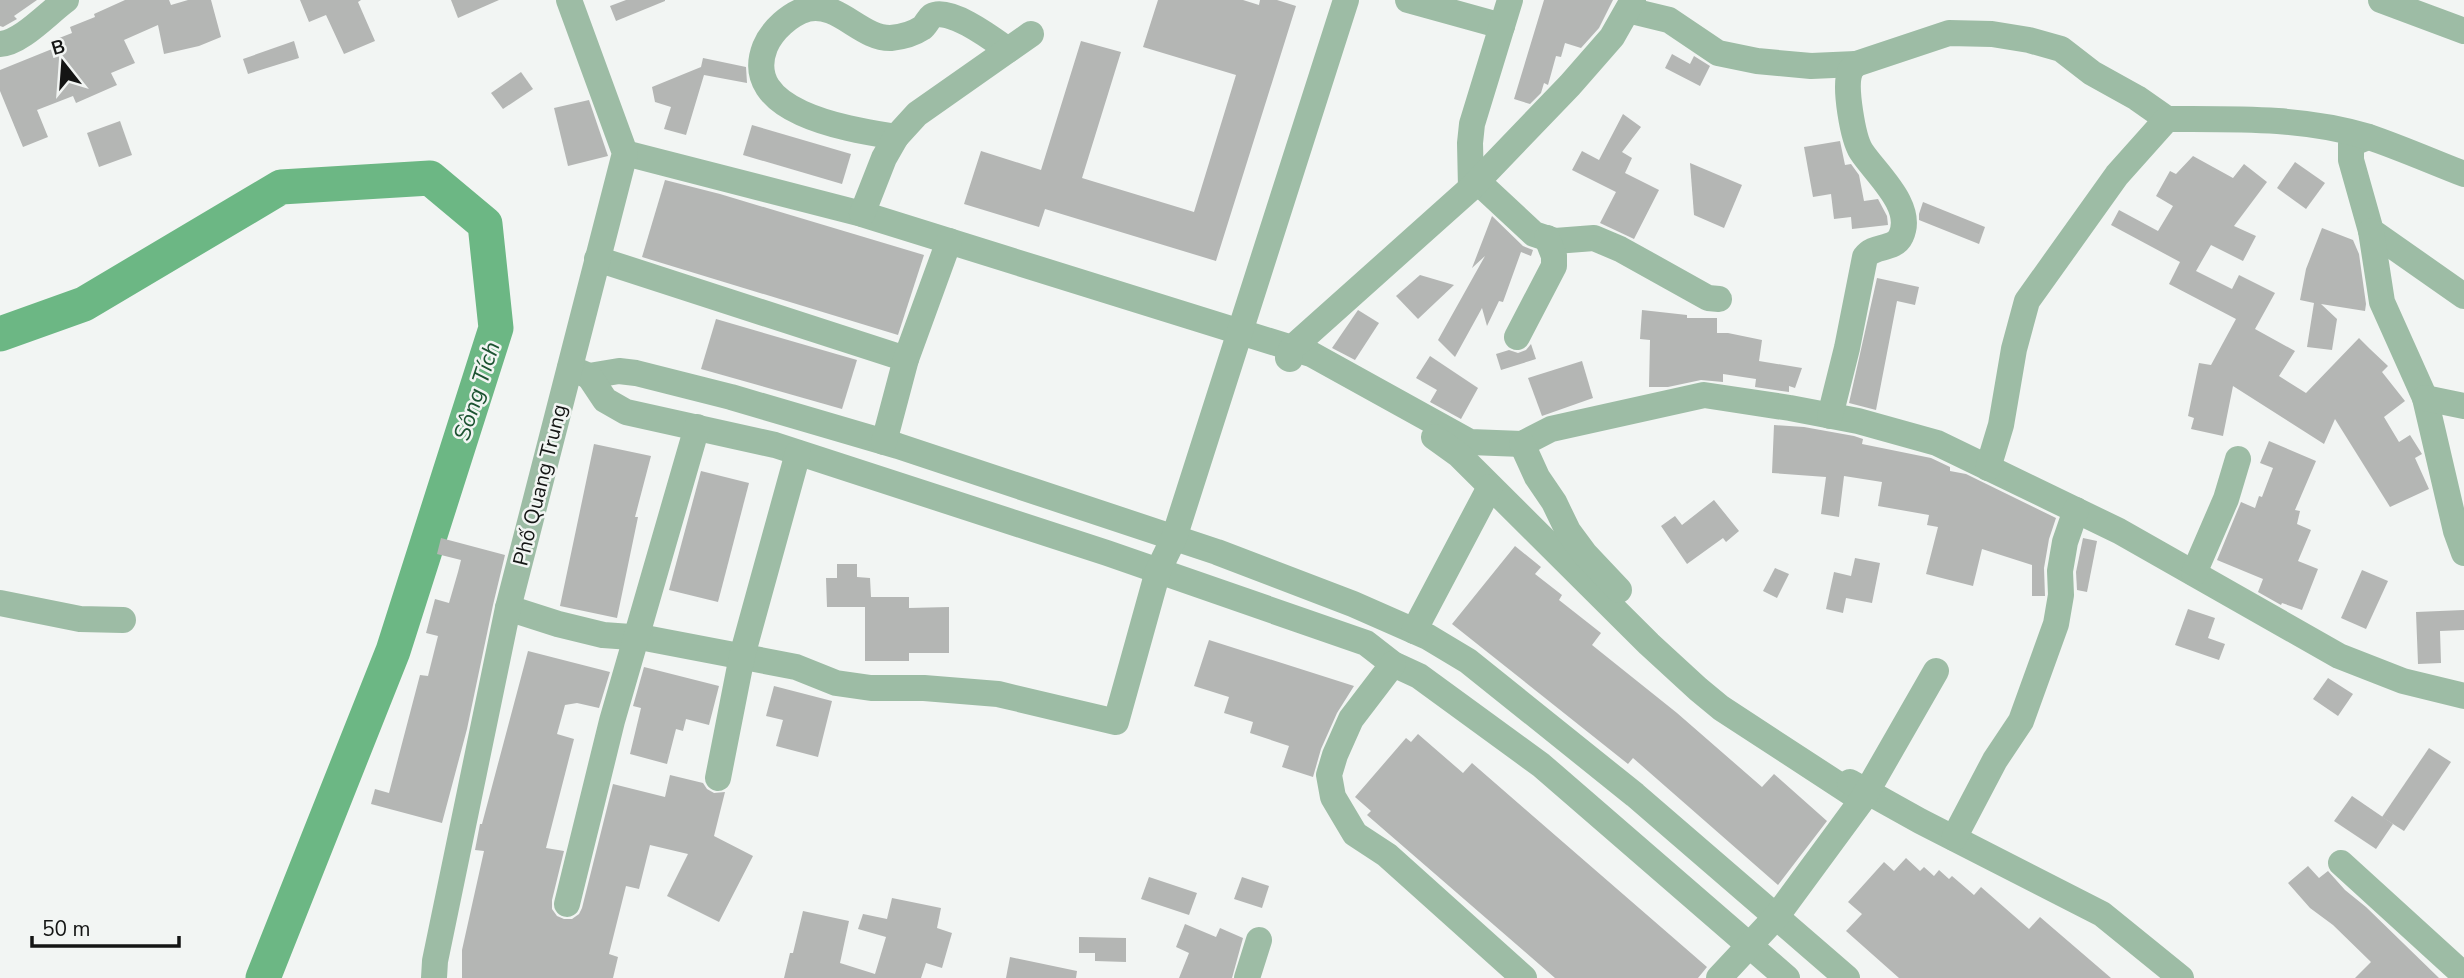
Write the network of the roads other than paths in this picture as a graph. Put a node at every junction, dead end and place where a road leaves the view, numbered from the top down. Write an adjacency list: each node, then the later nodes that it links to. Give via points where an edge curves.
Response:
1 (66, 0): 11 (street, via 22,35)
2 (569, 0): 17 (street)
3 (1346, 0): 27 (street)
4 (1408, 0): 8 (street)
5 (1510, 0): 8 (street)
6 (2381, 0): 9 (street)
7 (1631, 5): 13 (street, via 1669,20 1718,53 1811,66); 19 (street, via 1612,37 1579,75)
8 (1502, 26): 19 (street, via 1472,124)
9 (2464, 31)
10 (1031, 34): 12 (street)
11 (0, 44)
12 (1008, 50): 15 (street, via 917,114); 15 (street, via 981,31 942,14 932,16 914,32 890,38 877,37 828,9 810,8 775,30 761,60 768,86 781,101 824,123)
13 (1856, 64): 14 (street, via 1949,33 1992,34 2061,49 2091,73); 34 (street, via 1848,82 1855,133 1860,149 1892,191 1903,223 1895,244 1872,249 1866,257)
14 (2167, 118): 16 (street, via 2313,125); 40 (street, via 2117,175 2027,301)
15 (896, 137): 20 (street)
16 (2368, 137): 18 (street); 21 (street, via 2351,144 2350,160)
17 (625, 153): 20 (street); 24 (street, Phố Quang Trung)
18 (2464, 174)
19 (1474, 184): 22 (street, via 1534,234); 29 (street)
20 (862, 214): 23 (street)
21 (2371, 231): 25 (street); 32 (street, via 2382,302)
22 (1547, 238): 26 (street, via 1594,238 1708,298); 28 (street, via 1555,256 1554,267)
23 (949, 241): 27 (street); 30 (street)
24 (597, 259): 30 (street); 31 (street, Phố Quang Trung)
25 (2464, 296)
26 (1719, 299)
27 (1240, 332): 29 (street); 43 (street)
28 (1517, 337)
29 (1292, 348): 37 (street, via 1311,354 1470,442); 41 (street, via 1288,358 1384,404 1459,455)
30 (906, 359): 36 (street)
31 (579, 372): 35 (street, via 605,400 626,412); 36 (street, via 636,373); 48 (street, Phố Quang Trung)
32 (2424, 398): 33 (street); 44 (street)
33 (2464, 405)
34 (1830, 416): 37 (street, via 1704,395 1551,429); 40 (street, via 1937,443)
35 (697, 428): 38 (street); 51 (street)
36 (884, 442): 43 (street)
37 (1522, 444): 57 (street, via 1568,531 1651,625 1754,715)
38 (799, 453): 45 (street); 52 (street)
39 (2238, 459): 46 (street)
40 (1988, 468): 42 (street)
41 (1490, 487): 50 (street); 57 (street, via 1698,690)
42 (2076, 510): 46 (street); 58 (street, via 2065,542 2056,624 2021,721)
43 (1174, 538): 45 (street); 50 (street)
44 (2464, 553)
45 (1158, 571): 52 (street, via 1116,722 998,694 836,683 796,667); 53 (street, via 1366,643)
46 (2194, 573): 55 (street, via 2339,656 2403,681)
47 (0, 603): 49 (street, via 80,619)
48 (508, 608): 51 (street, via 603,635); 65 (street, Phố Quang Trung)
49 (123, 621)
50 (1414, 631): 61 (street, via 1468,661 1635,795)
51 (638, 638): 52 (street); 60 (street, via 612,721)
52 (741, 656): 56 (street)
53 (1393, 664): 63 (street, via 1419,676 1541,765); 67 (street, via 1351,719 1329,775 1332,797 1355,834 1387,855)
54 (1936, 671): 57 (street)
55 (2464, 696)
56 (718, 778)
57 (1865, 796): 58 (street); 61 (street)
58 (1954, 838): 71 (street, via 2102,914)
59 (2341, 863): 64 (street)
60 (567, 904)
61 (1776, 917): 63 (street); 70 (street)
62 (1259, 940): 66 (street)
63 (1749, 944): 68 (street); 69 (street)
64 (2464, 975)
65 (434, 978)
66 (1247, 978)
67 (1524, 978)
68 (1719, 978)
69 (1787, 978)
70 (1847, 978)
71 (2181, 978)

